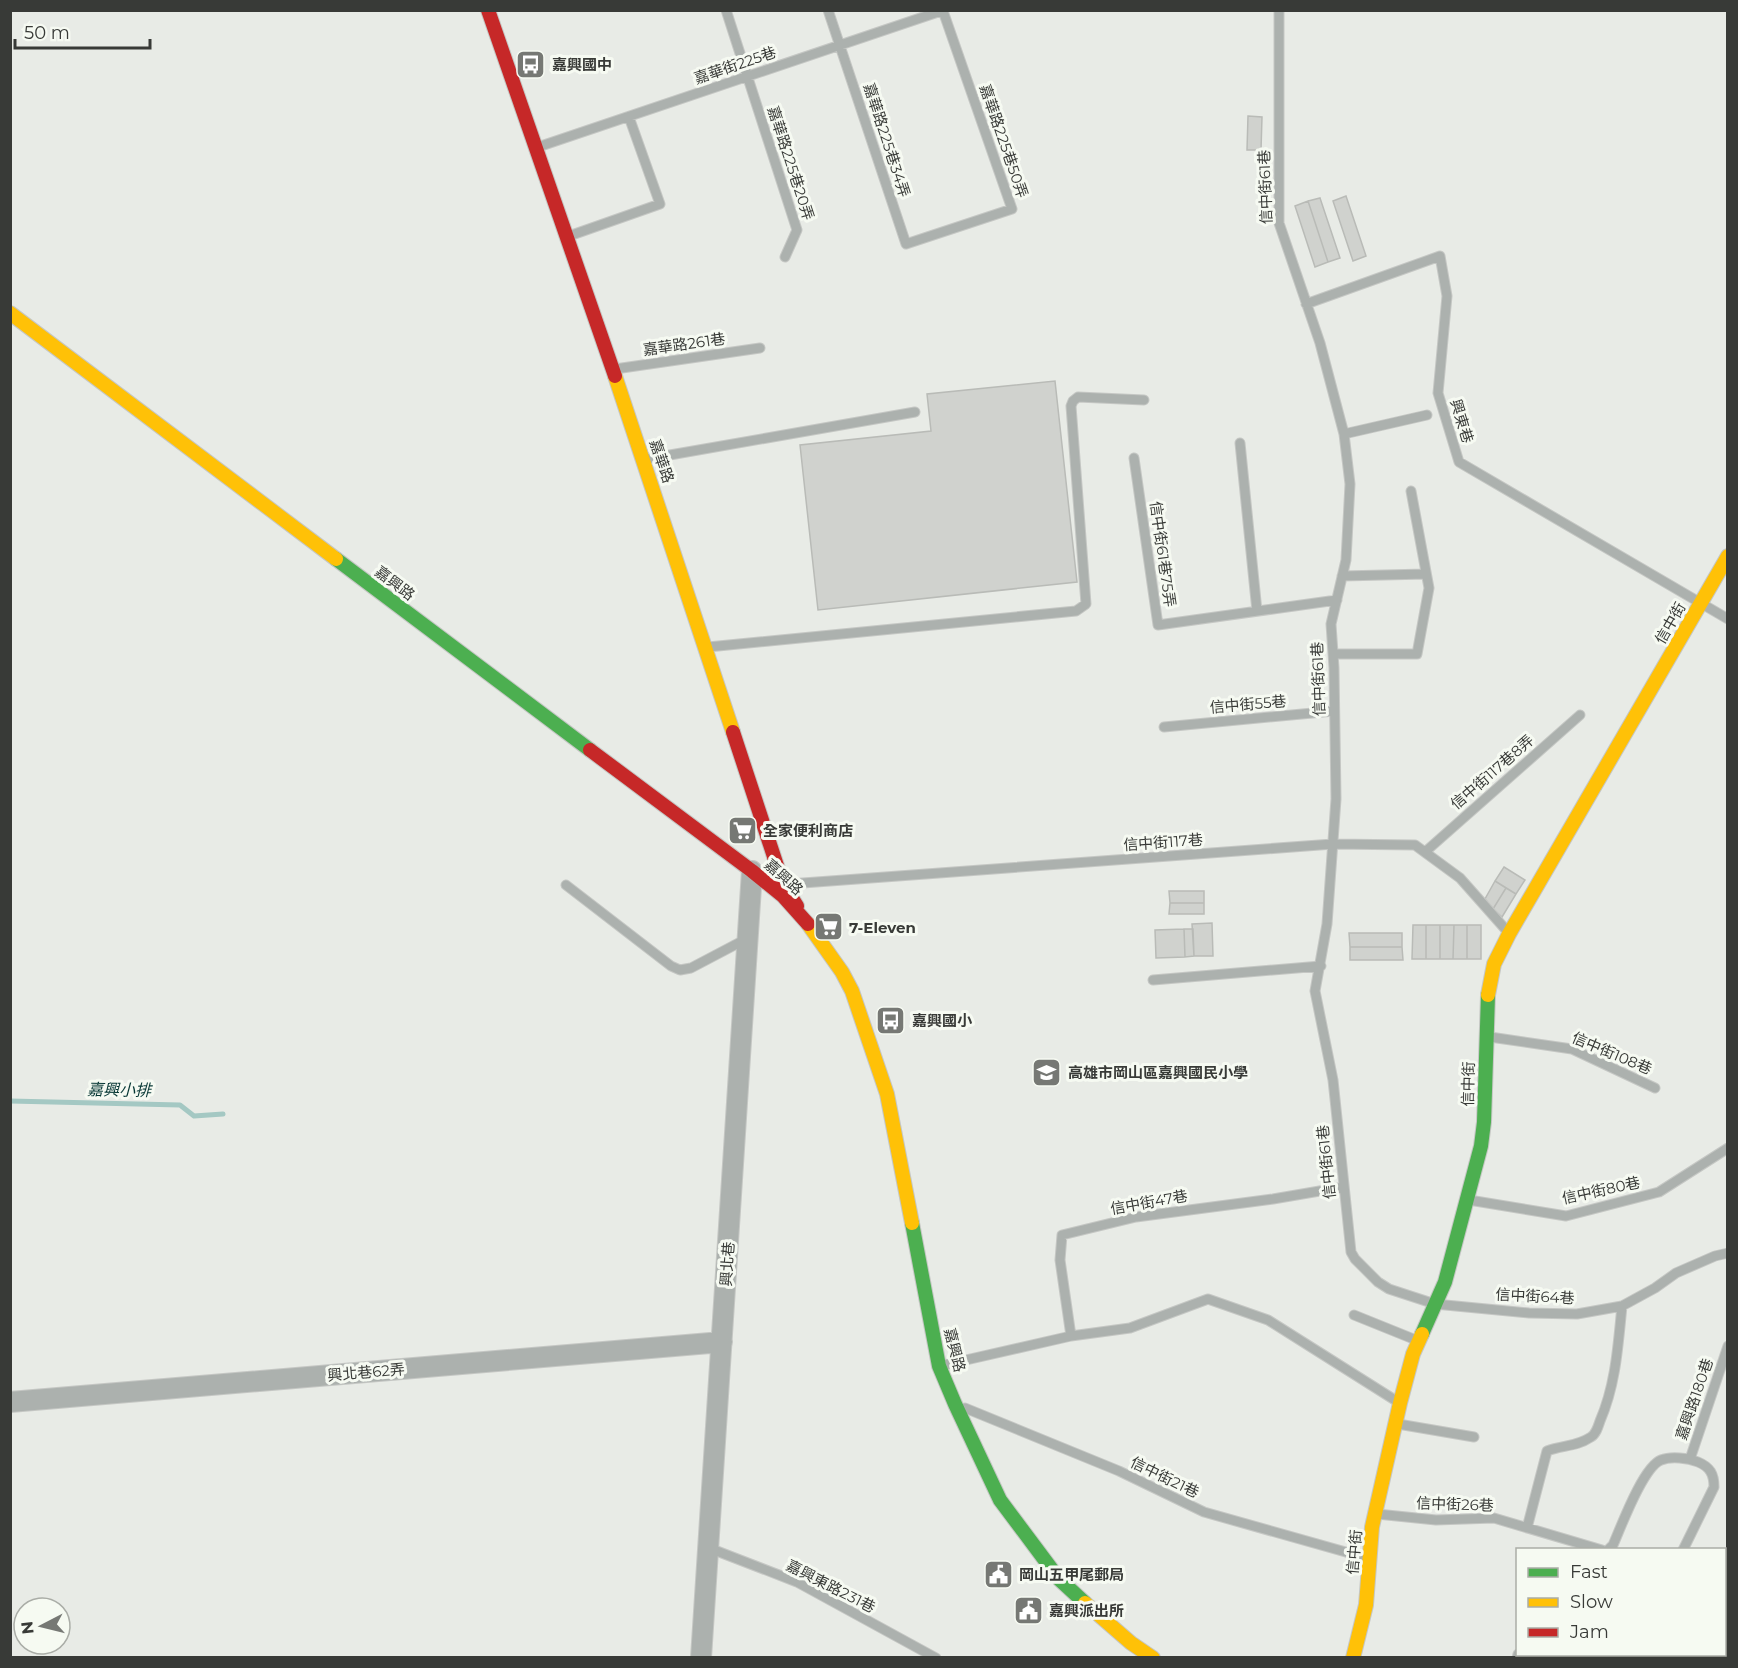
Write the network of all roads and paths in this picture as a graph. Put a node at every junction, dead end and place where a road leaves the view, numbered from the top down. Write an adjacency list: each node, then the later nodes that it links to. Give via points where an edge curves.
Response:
1 (488, 10): 9 (street, 嘉華路)
2 (726, 10): 7 (lane, 嘉華路225巷20弄)
3 (828, 10): 6 (lane, 嘉華路225巷34弄)
4 (1279, 10): 13 (lane, 信中街61巷, via 1279,223)
5 (943, 11): 6 (lane, 嘉華街225巷); 11 (lane, 嘉華路225巷50弄, via 1012,209)
6 (840, 45): 7 (lane, 嘉華街225巷); 11 (lane, 嘉華路225巷34弄)
7 (748, 77): 8 (lane, 嘉華街225巷); 12 (lane, 嘉華路225巷20弄, via 797,230)
8 (629, 117): 9 (lane, 嘉華街225巷); 10 (lane, via 660,204)
9 (536, 148): 10 (street, 嘉華路)
10 (567, 237): 16 (street, 嘉華路)
11 (906, 244)
12 (785, 257)
13 (1306, 304): 20 (lane, 信中街61巷); 29 (lane, 興東巷, via 1440,256 1447,296 1438,393 1459,462)
14 (10, 313): 39 (street, 嘉興路)
15 (760, 348): 16 (lane, 嘉華路261巷)
16 (613, 370): 23 (street, 嘉華路)
17 (1144, 400): 32 (lane, via 1078,397 1071,406 1086,604 1076,610)
18 (915, 412): 23 (lane)
19 (1427, 415): 20 (lane)
20 (1344, 434): 27 (lane, 信中街61巷, via 1350,484)
21 (1239, 443): 30 (lane)
22 (1134, 458): 30 (lane, 信中街61巷75弄, via 1158,626)
23 (644, 460): 32 (street, 嘉華路)
24 (1411, 491): 26 (lane)
25 (1728, 556): 29 (street, 信中街)
26 (1426, 574): 27 (lane); 33 (lane, via 1429,588 1418,654)
27 (1342, 576): 28 (lane, 信中街61巷)
28 (1337, 600): 30 (lane, 信中街61巷75弄); 33 (lane, 信中街61巷, via 1331,624)
29 (1700, 603): 31 (lane, 興東巷); 43 (street, 信中街)
30 (1257, 611)
31 (1728, 619)
32 (706, 647): 40 (street, 嘉華路)
33 (1333, 654): 34 (lane, 信中街61巷)
34 (1334, 711): 36 (lane, 信中街55巷); 37 (lane, 信中街61巷)
35 (1580, 715): 38 (lane, 信中街117巷8弄)
36 (1164, 727)
37 (1333, 844): 38 (lane, 信中街117巷, via 1415,845); 40 (lane, 信中街117巷); 45 (lane, 信中街61巷)
38 (1425, 852): 43 (lane, 信中街117巷, via 1460,878)
39 (752, 871): 42 (street, 嘉興路); 44 (street, 興北巷)
40 (783, 884): 42 (street, 嘉華路)
41 (566, 885): 44 (lane, via 680,970)
42 (805, 920): 60 (street, 嘉興路, via 852,991 886,1094)
43 (1509, 934): 47 (street, 信中街, via 1494,964 1488,989)
44 (748, 938): 58 (street, 興北巷)
45 (1320, 966): 46 (lane); 50 (lane, 信中街61巷, via 1316,1001 1333,1080)
46 (1153, 980)
47 (1486, 1036): 48 (lane, 信中街108巷, via 1572,1049); 51 (street, 信中街, via 1484,1122)
48 (1655, 1088)
49 (1728, 1148): 51 (lane, 信中街80巷, via 1659,1192 1566,1216)
50 (1343, 1187): 53 (lane, 信中街61巷, via 1355,1259 1389,1289); 56 (lane, 信中街47巷, via 1136,1217 1062,1235 1060,1260)
51 (1468, 1200): 53 (street, 信中街)
52 (1728, 1253): 54 (lane, 信中街64巷, via 1676,1273)
53 (1435, 1304): 54 (lane, 信中街64巷, via 1577,1314); 57 (street, 信中街)
54 (1622, 1306): 68 (lane, via 1609,1401 1594,1435 1574,1446 1547,1451)
55 (1354, 1315): 57 (lane)
56 (1071, 1336): 60 (lane); 62 (lane, via 1130,1328 1208,1299 1268,1320)
57 (1418, 1341): 62 (street, 信中街)
58 (722, 1342): 61 (street, 興北巷62弄); 69 (street, 興北巷)
59 (1728, 1346): 66 (lane, 嘉興路180巷)
60 (939, 1366): 63 (street, 嘉興路)
61 (10, 1401)
62 (1400, 1403): 64 (street, 信中街)
63 (955, 1404): 73 (lane, 信中街21巷, via 1204,1512); 76 (street, 嘉興路, via 1000,1500 1059,1579 1098,1616)
64 (1396, 1424): 65 (lane); 67 (street, 信中街)
65 (1474, 1437)
66 (1690, 1459): 71 (lane, via 1661,1460 1652,1467); 72 (lane, 嘉興路180巷, via 1707,1466 1714,1487)
67 (1375, 1514): 68 (lane, 信中街26巷, via 1436,1520 1494,1518); 73 (street, 信中街)
68 (1527, 1528): 70 (lane, 信中街26巷)
69 (710, 1548): 74 (street, 興北巷); 75 (lane, 嘉興東路231巷, via 797,1582)
70 (1595, 1548)
71 (1610, 1548)
72 (1684, 1548)
73 (1370, 1559): 77 (street, 信中街, via 1366,1605)
74 (701, 1658)
75 (936, 1658)
76 (1153, 1658)
77 (1353, 1658)

